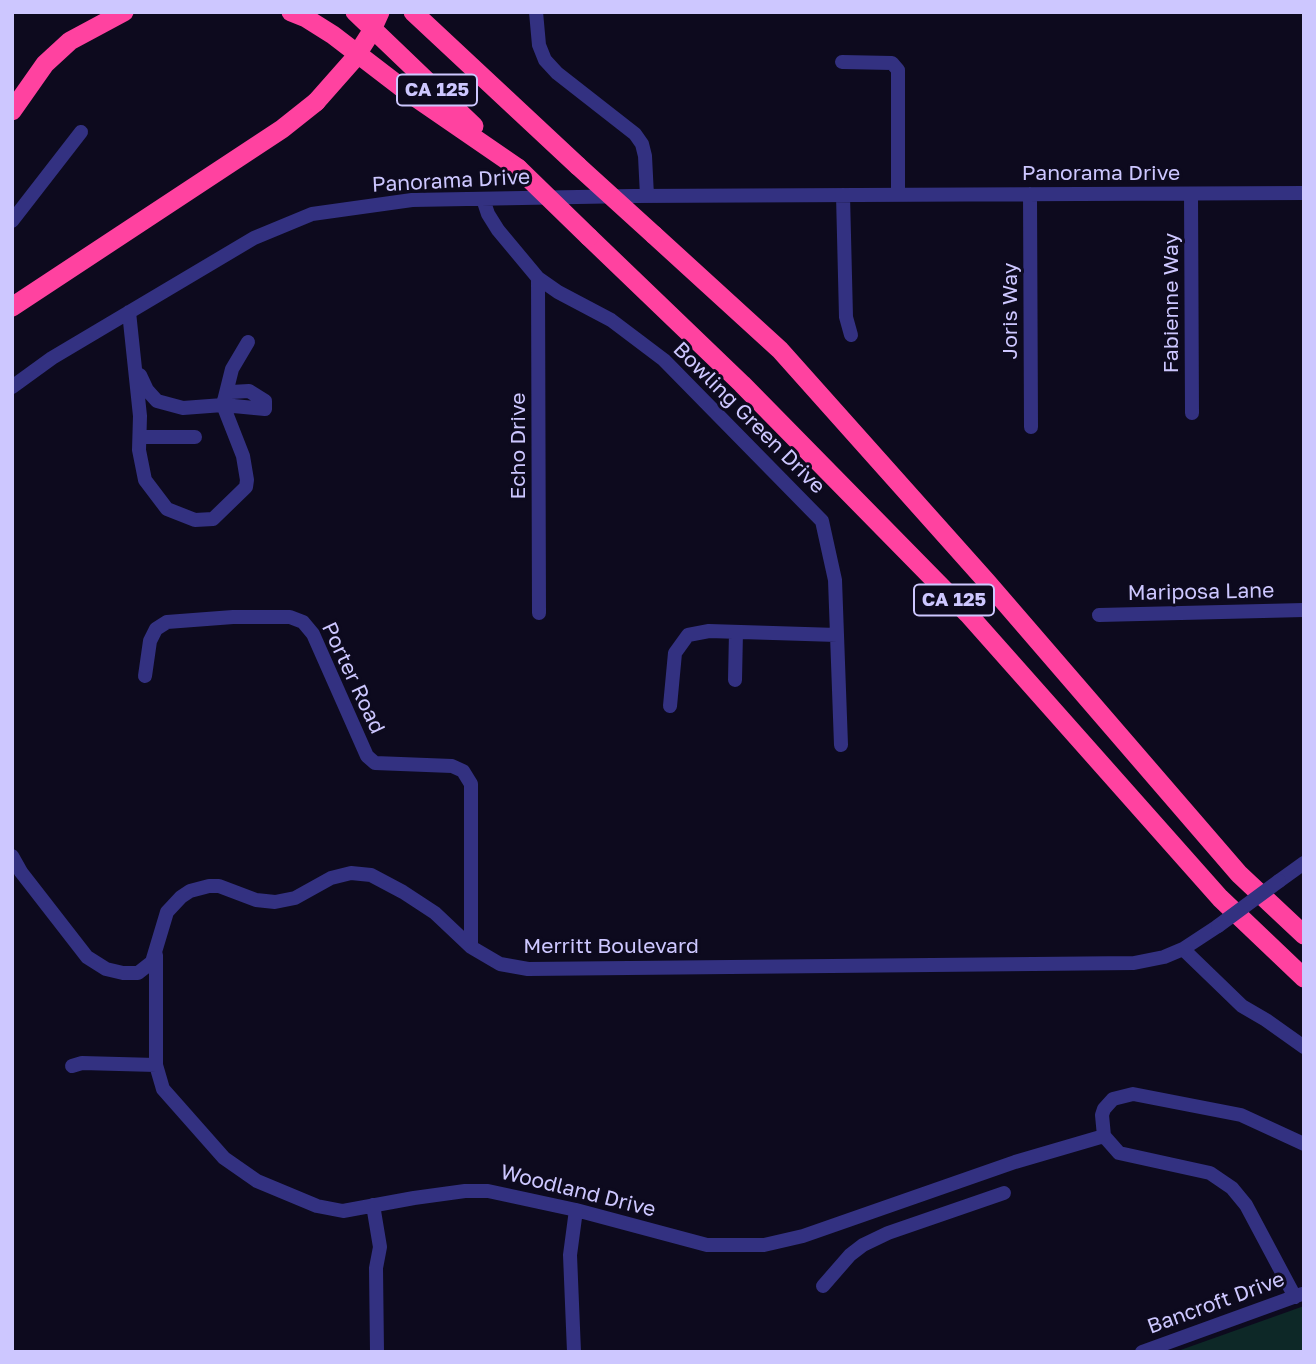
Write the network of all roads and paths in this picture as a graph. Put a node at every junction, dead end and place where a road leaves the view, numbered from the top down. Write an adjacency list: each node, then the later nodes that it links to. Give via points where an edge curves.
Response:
1 (124, 12): 11 (highway, via 70,41 45,64)
2 (290, 12): 13 (highway, via 333,35)
3 (323, 12): 13 (highway)
4 (355, 12): 13 (highway, CA 125)
5 (380, 12): 23 (highway, bridge, via 354,59 316,102 282,130)
6 (413, 12): 10 (highway, CA 125)
7 (432, 12): 10 (highway)
8 (536, 12): 19 (street, via 545,60 642,144)
9 (842, 62): 18 (street, via 892,63 898,69)
10 (496, 91): 45 (highway, CA 125, bridge, via 780,350 1240,874)
11 (12, 111)
12 (81, 132): 21 (street)
13 (518, 168): 49 (highway, CA 125, bridge, via 742,384 968,614 1220,898)
14 (1304, 193): 16 (street, Panorama Drive)
15 (1030, 194): 16 (street, Panorama Drive); 18 (street, Panorama Drive); 31 (street, Joris Way)
16 (1191, 194): 30 (street, Fabienne Way)
17 (843, 195): 18 (street, Panorama Drive); 19 (street, Panorama Drive); 25 (street, via 846,317)
18 (898, 195)
19 (647, 196): 20 (street, Panorama Drive)
20 (483, 198): 22 (street, Bowling Green Drive, via 498,230); 24 (street, Panorama Drive, via 412,200 312,214 254,238)
21 (12, 221)
22 (538, 278): 35 (street, Echo Drive); 38 (street, Bowling Green Drive, via 611,320 664,360 822,521 835,580)
23 (12, 307)
24 (129, 312): 27 (street); 28 (street, Panorama Drive)
25 (851, 335)
26 (248, 342): 29 (street, via 232,369)
27 (134, 360): 29 (street, via 157,401 183,408); 32 (street)
28 (12, 387)
29 (223, 402): 32 (street, via 247,480 246,487 213,519 195,520 167,509 145,480)
30 (1192, 413)
31 (1031, 427)
32 (140, 438): 33 (street)
33 (195, 438)
34 (1304, 610): 36 (street, Mariposa Lane)
35 (539, 613)
36 (1099, 615)
37 (736, 632): 38 (street); 40 (street); 41 (street, via 688,635 675,653)
38 (838, 635): 42 (street, Bowling Green Drive)
39 (145, 676): 46 (street, Porter Road, via 150,641 156,629 167,622 233,617 290,617 303,622 313,634 367,756 375,763 452,766 463,771 471,784)
40 (735, 680)
41 (670, 706)
42 (841, 745)
43 (12, 856): 48 (street, via 87,957 114,972 138,973)
44 (1304, 863): 47 (street, Merritt Boulevard, bridge)
45 (1304, 934)
46 (471, 947): 47 (street, Merritt Boulevard, via 500,964 528,969 1134,963); 48 (street, Merritt Boulevard, via 435,913 403,892 371,875 351,873 275,902 219,886 190,891 167,912)
47 (1183, 949): 50 (street, via 1242,1006)
48 (156, 954): 51 (street, Woodland Drive)
49 (1304, 978)
50 (1304, 1047)
51 (156, 1065): 52 (street); 56 (street, Woodland Drive, via 163,1089 224,1158 257,1181 317,1206 344,1211)
52 (72, 1066)
53 (1104, 1136): 54 (street, via 1104,1108 1119,1096 1133,1094 1241,1115); 57 (street, Woodland Drive, via 764,1245 707,1245); 59 (street, via 1125,1156 1210,1173 1232,1188)
54 (1304, 1144)
55 (1004, 1193): 58 (street, via 863,1245)
56 (373, 1205): 57 (street, Woodland Drive, via 488,1191); 60 (street, via 380,1247)
57 (576, 1210): 61 (street, via 570,1255)
58 (823, 1286)
59 (1299, 1295): 62 (street, Bancroft Drive)
60 (377, 1352)
61 (574, 1352)
62 (1142, 1352)

